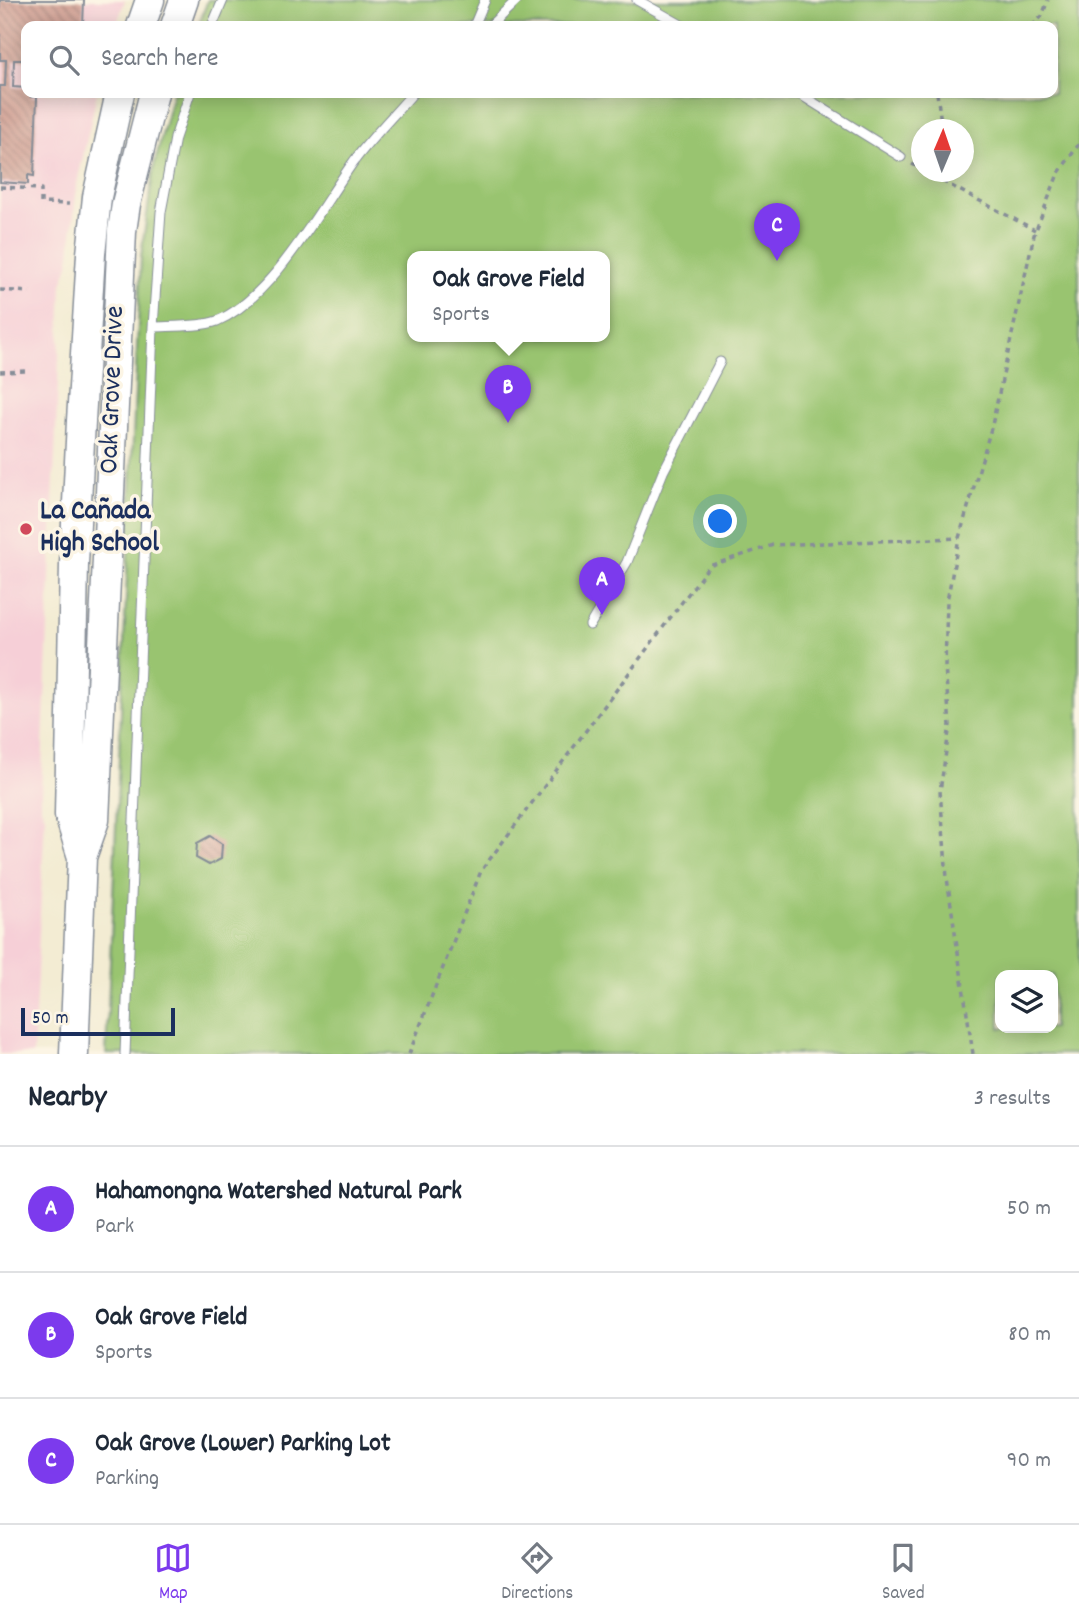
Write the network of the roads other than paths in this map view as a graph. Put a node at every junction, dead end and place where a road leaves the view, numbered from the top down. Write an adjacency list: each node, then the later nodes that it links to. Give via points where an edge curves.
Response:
1 (150, 0): 7 (main road)
2 (184, 0): 8 (main road)
3 (223, 0): 9 (lane)
4 (485, 0): 10 (lane)
5 (517, 0): 11 (lane)
6 (637, 0): 12 (lane)
7 (143, 21)
8 (176, 21)
9 (214, 21)
10 (476, 21)
11 (495, 21)
12 (674, 21)
13 (119, 98): 22 (main road, Oak Grove Drive, via 97,197 80,421 69,815)
14 (153, 98): 22 (main road, Oak Grove Drive, via 121,230 95,820)
15 (188, 98): 19 (lane, via 175,138 161,212)
16 (410, 98): 19 (lane, via 356,159 270,278 233,313 213,323)
17 (806, 98): 18 (lane)
18 (901, 157)
19 (153, 327): 24 (lane)
20 (720, 362): 21 (lane, via 663,472 627,562)
21 (590, 625)
22 (82, 857): 23 (main road, Oak Grove Drive)
23 (74, 1054)
24 (125, 1054)

